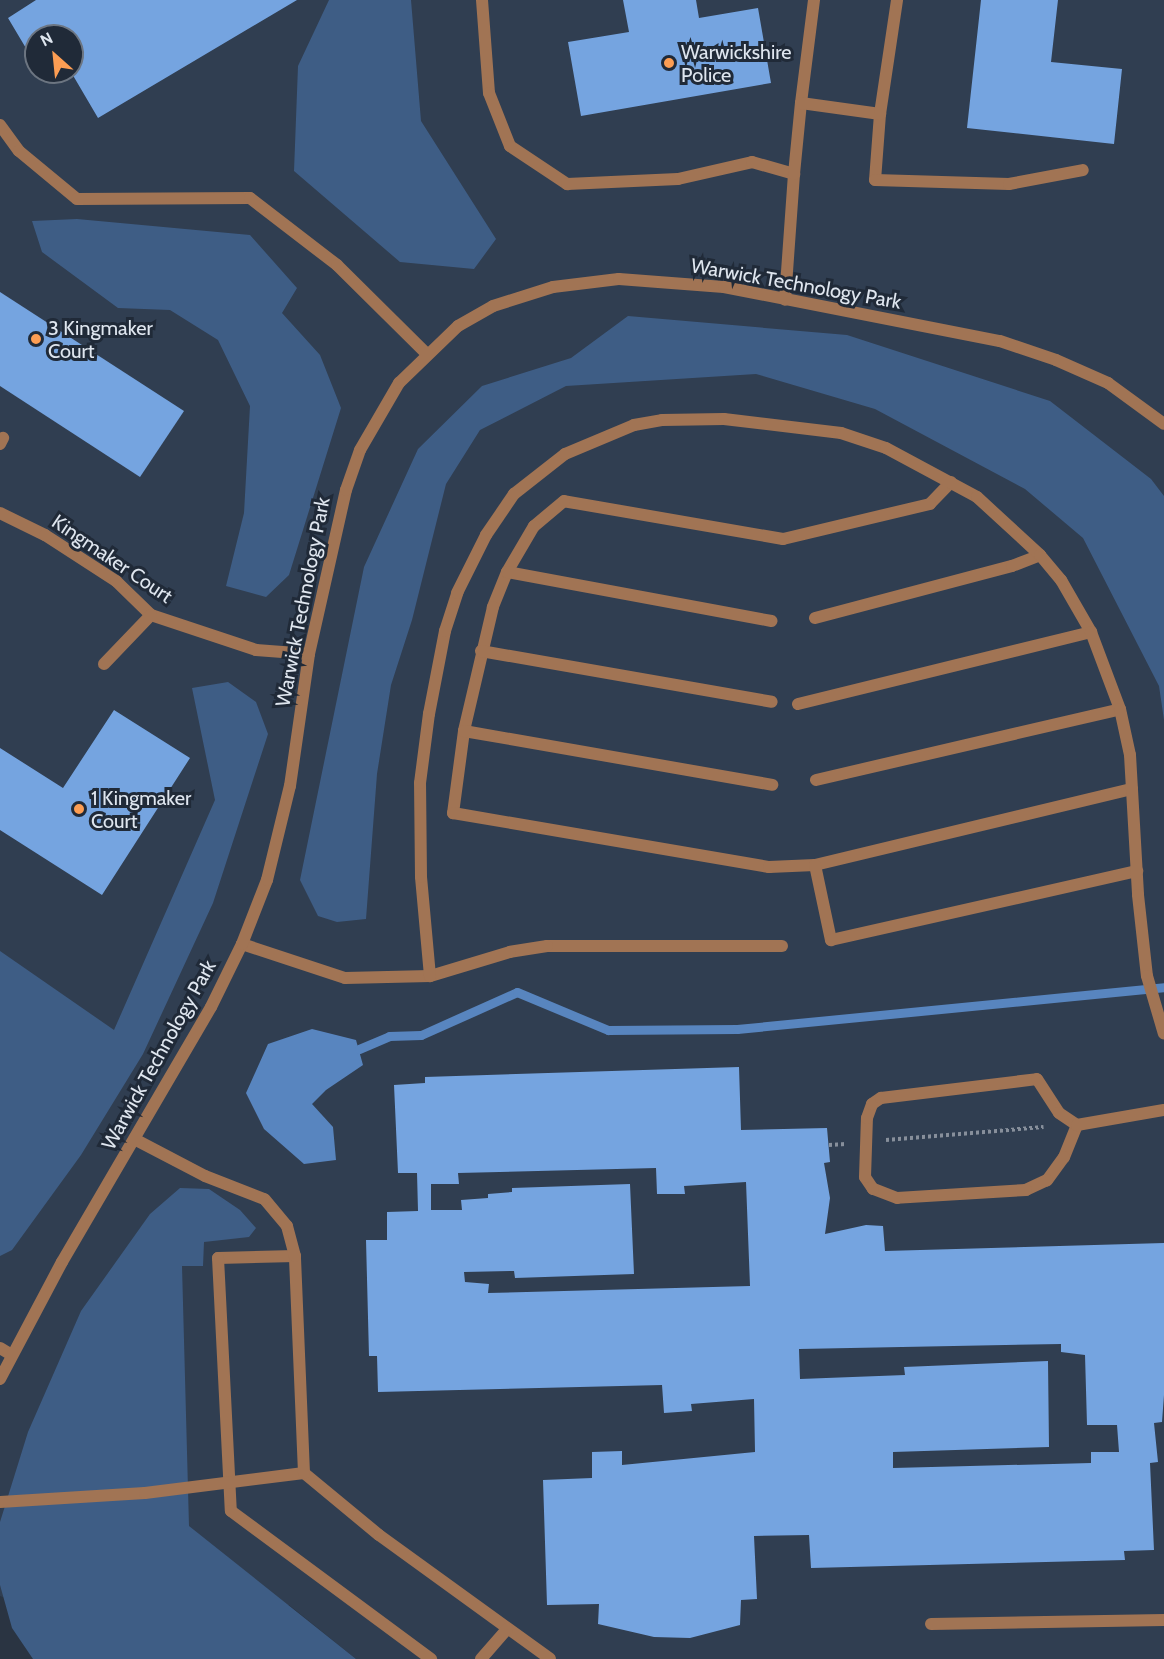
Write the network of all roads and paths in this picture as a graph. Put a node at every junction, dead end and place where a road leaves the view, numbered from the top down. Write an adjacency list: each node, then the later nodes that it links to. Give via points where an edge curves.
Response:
1 (482, 0): 8 (street, via 489,93 510,146 567,184 678,179 752,162)
2 (813, 0): 4 (street)
3 (897, 0): 5 (street)
4 (801, 103): 5 (street); 8 (street)
5 (880, 114): 7 (street, via 875,180 1009,184)
6 (0, 125): 10 (street, via 19,151 77,199 250,198 337,265)
7 (1083, 170)
8 (794, 174): 9 (street)
9 (785, 300): 10 (street, Warwick Technology Park, via 724,287 620,279 552,287 493,306 458,326); 11 (street, Warwick Technology Park, via 1000,342 1056,360 1108,383)
10 (426, 353): 21 (street, Warwick Technology Park, via 399,383 360,450 333,539)
11 (1164, 424)
12 (951, 482): 14 (street, via 977,497); 15 (street, via 930,504 783,539 564,501 534,526); 34 (street, via 886,448 841,434 757,421 692,418 634,425 583,444 514,494 486,535 457,593 445,631 429,714 419,805 420,877)
13 (0, 513): 16 (street, Kingmaker Court, via 116,581)
14 (1040, 555): 17 (street, via 1012,567); 19 (street, via 1061,580)
15 (507, 572): 18 (street); 20 (street)
16 (152, 615): 21 (street, Kingmaker Court, via 256,650); 22 (street)
17 (815, 618)
18 (771, 621)
19 (1091, 632): 24 (street); 25 (street)
20 (481, 651): 23 (street); 26 (street)
21 (309, 654): 32 (street, Warwick Technology Park, via 287,797 267,880)
22 (104, 664)
23 (772, 702)
24 (798, 704)
25 (1120, 709): 27 (street); 29 (street)
26 (464, 731): 28 (street); 30 (street, via 453,813 769,867)
27 (816, 780)
28 (772, 785)
29 (1132, 789): 30 (street); 31 (street)
30 (815, 865): 31 (street, via 831,940)
31 (1137, 871): 35 (street, via 1147,976)
32 (242, 944): 34 (street, via 345,978); 38 (street, Warwick Technology Park)
33 (782, 946): 34 (street, via 547,946 510,952)
34 (430, 976)
35 (1164, 1034)
36 (1164, 1110): 37 (street)
37 (1077, 1125): 39 (path); 39 (street, via 1059,1113 1037,1079 882,1098 869,1111); 39 (street, via 1064,1156 1047,1180 1026,1190 897,1198 873,1189 865,1177)
38 (136, 1140): 41 (street, via 205,1176 264,1198 287,1226); 42 (street, Warwick Technology Park)
39 (864, 1142): 40 (path)
40 (829, 1145)
41 (295, 1256): 44 (street); 45 (street, via 219,1258)
42 (5, 1351): 43 (street, Warwick Technology Park)
43 (0, 1379)
44 (304, 1473): 45 (street); 49 (street, via 379,1535)
45 (231, 1480): 46 (street, via 145,1493); 50 (street, via 231,1511)
46 (0, 1502)
47 (1164, 1620): 48 (street)
48 (931, 1624)
49 (507, 1629): 51 (street); 52 (street)
50 (431, 1659)
51 (481, 1659)
52 (550, 1659)

